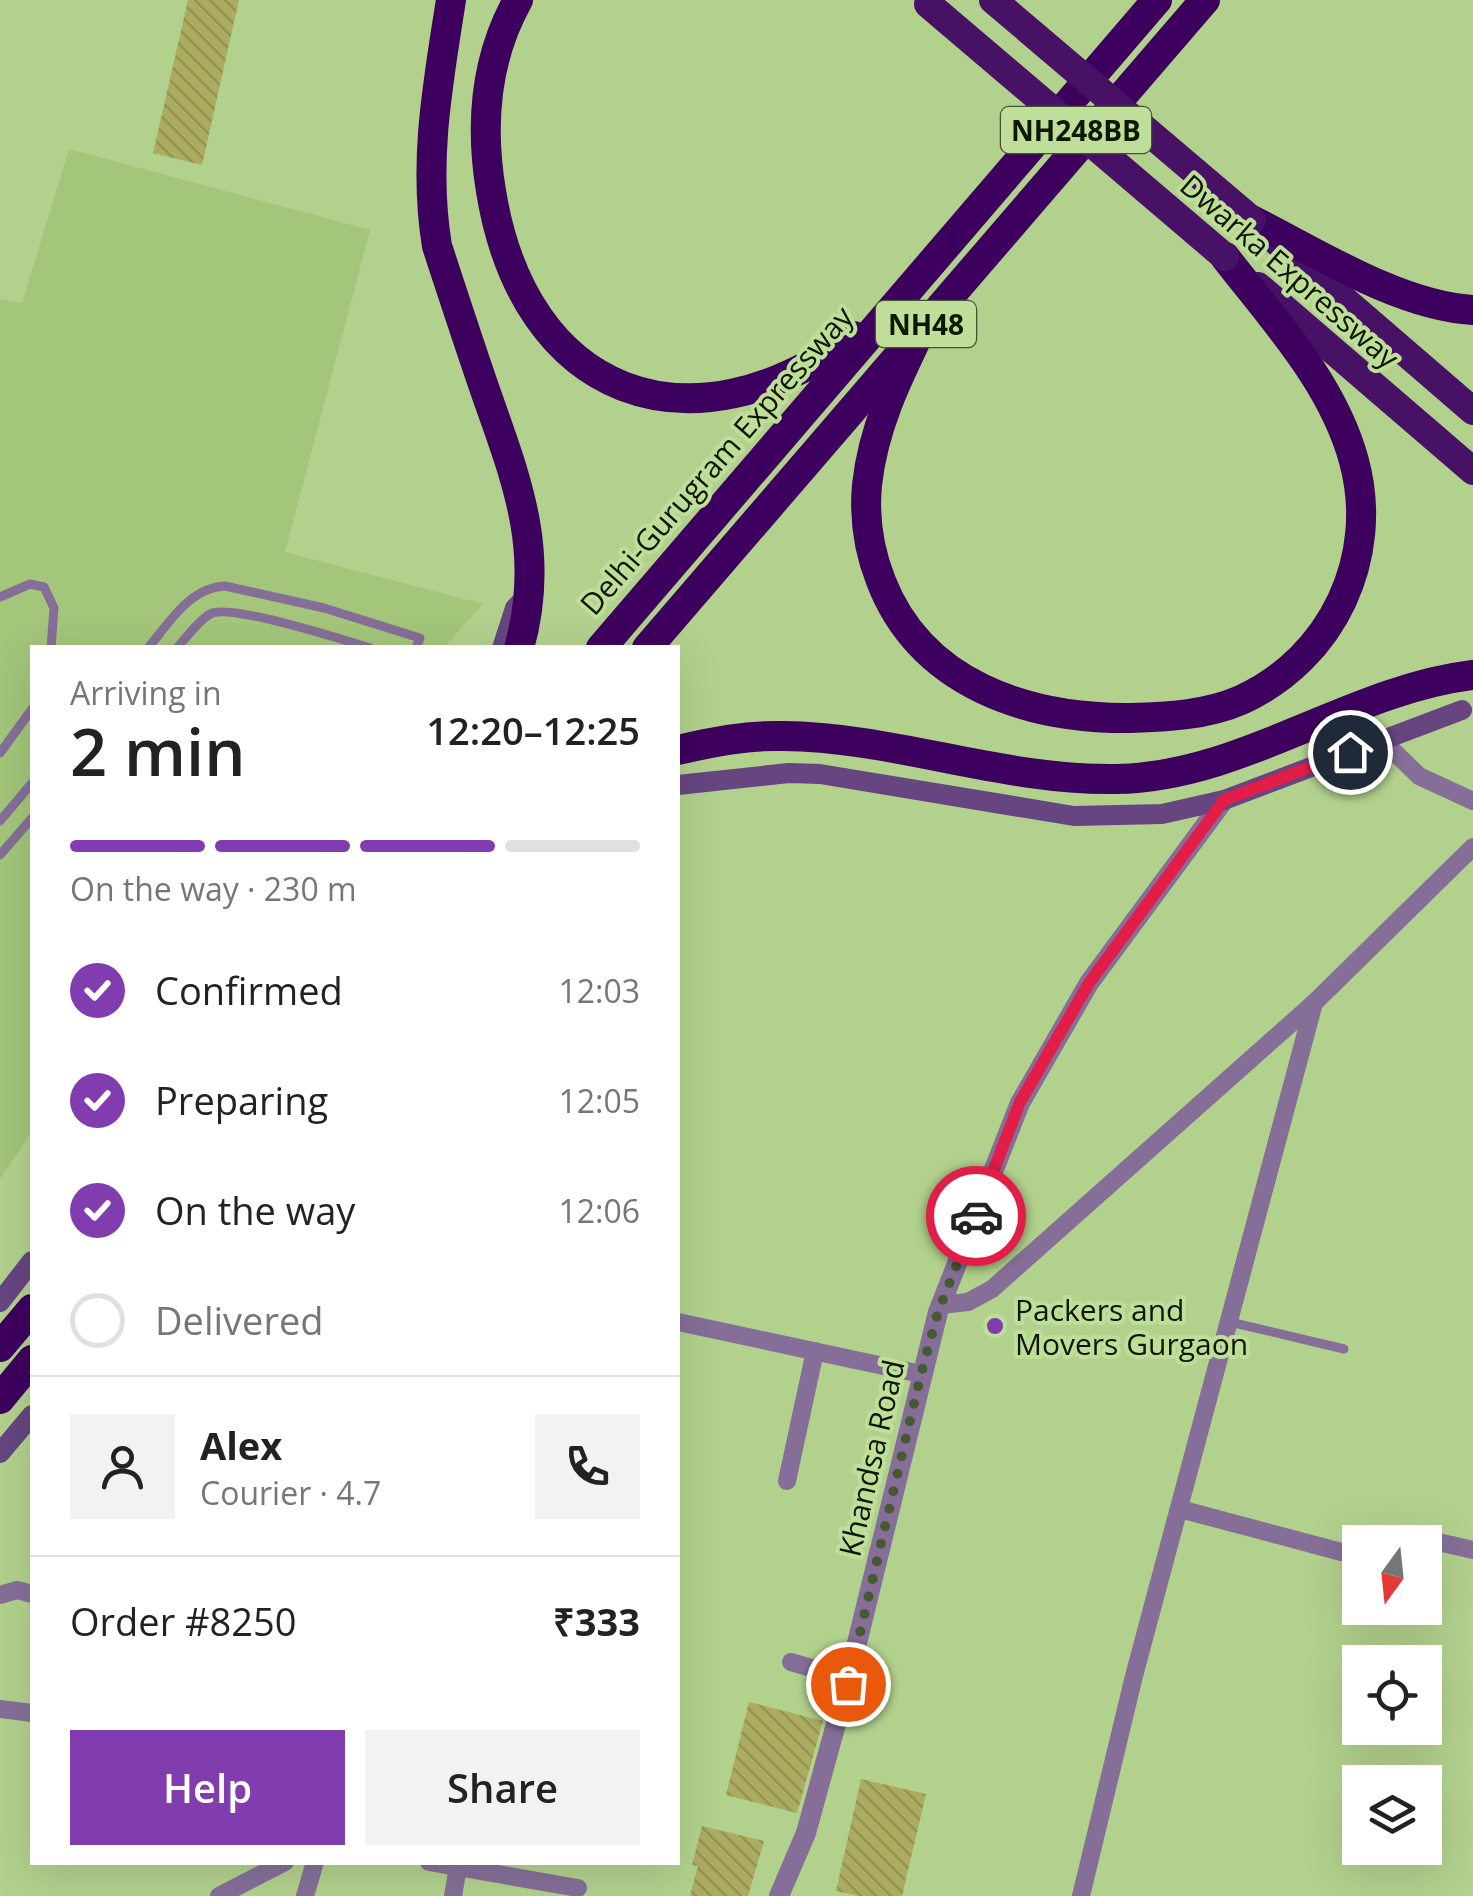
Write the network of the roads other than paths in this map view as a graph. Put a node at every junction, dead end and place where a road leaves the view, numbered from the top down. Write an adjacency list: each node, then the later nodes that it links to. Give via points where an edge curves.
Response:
1 (450, 0): 15 (highway, via 432,118 431,208 437,246 516,481 528,530)
2 (518, 0): 9 (highway, via 488,80 491,194 527,300 576,359 648,394 736,396 801,371)
3 (992, 0): 7 (highway, Dwarka Expressway / NH248BB, bridge)
4 (1157, 0): 9 (highway, Delhi-Gurugram Expressway / NH48)
5 (1205, 0): 11 (highway, NH48)
6 (924, 1): 8 (highway, Dwarka Expressway / NH248BB, bridge)
7 (1252, 220): 10 (highway, via 1380,284); 12 (highway, Dwarka Expressway / NH248BB)
8 (1225, 257): 11 (highway, via 1339,418 1359,481 1360,540 1348,592 1308,652 1240,700 1186,715 1113,718 1028,706 974,687 933,659 892,607 874,564 867,486 889,396); 13 (highway, Dwarka Expressway / NH248BB)
9 (894, 306): 25 (highway, Delhi-Gurugram Expressway / NH48)
10 (1473, 310)
11 (922, 328): 26 (highway, NH48)
12 (1473, 411)
13 (1473, 471)
14 (209, 587): 17 (lane); 19 (lane); 22 (lane, via 324,608 420,638)
15 (530, 592): 23 (main road, via 515,608); 24 (highway)
16 (0, 597): 18 (lane, via 30,584 44,587 54,608)
17 (216, 611): 20 (lane); 21 (lane)
18 (52, 645)
19 (151, 645)
20 (181, 645)
21 (359, 645)
22 (417, 645)
23 (503, 645)
24 (520, 645)
25 (604, 645)
26 (649, 645)
27 (1473, 675): 31 (highway, via 1398,692 1224,760 1118,779 783,736)
28 (1462, 710): 30 (main road)
29 (30, 712): 32 (lane)
30 (1382, 740): 35 (main road); 36 (street, via 1418,776)
31 (680, 750)
32 (0, 754)
33 (30, 785): 38 (lane)
34 (680, 785): 35 (main road, via 820,774 1016,809 1118,818)
35 (1224, 800): 44 (street, Khandsa Road, via 1089,983 1020,1102)
36 (1473, 801)
37 (30, 820): 40 (lane)
38 (0, 821)
39 (1473, 847): 41 (street)
40 (0, 855)
41 (1314, 1004): 44 (street, via 992,1289 968,1302); 46 (street)
42 (30, 1263): 43 (main road)
43 (10, 1297): 47 (highway)
44 (941, 1304): 51 (street, Khandsa Road)
45 (680, 1322): 49 (street)
46 (1230, 1322): 48 (lane); 56 (street)
47 (0, 1348)
48 (1344, 1349)
49 (814, 1351): 51 (street); 55 (street)
50 (30, 1362): 52 (highway)
51 (921, 1374): 63 (street, Khandsa Road)
52 (0, 1399)
53 (30, 1417): 54 (main road)
54 (0, 1453)
55 (787, 1481)
56 (1180, 1509): 59 (street); 75 (street)
57 (1442, 1542): 58 (street)
58 (1473, 1550)
59 (1342, 1552)
60 (30, 1593): 61 (street)
61 (0, 1595)
62 (791, 1662): 63 (street)
63 (848, 1678): 74 (street, Khandsa Road, via 806,1833)
64 (0, 1709): 65 (street)
65 (30, 1713)
66 (278, 1865): 71 (street)
67 (314, 1865): 72 (street)
68 (446, 1865): 69 (street)
69 (458, 1867): 70 (street); 73 (street)
70 (578, 1888)
71 (219, 1896)
72 (305, 1896)
73 (453, 1896)
74 (779, 1896)
75 (1080, 1896)

